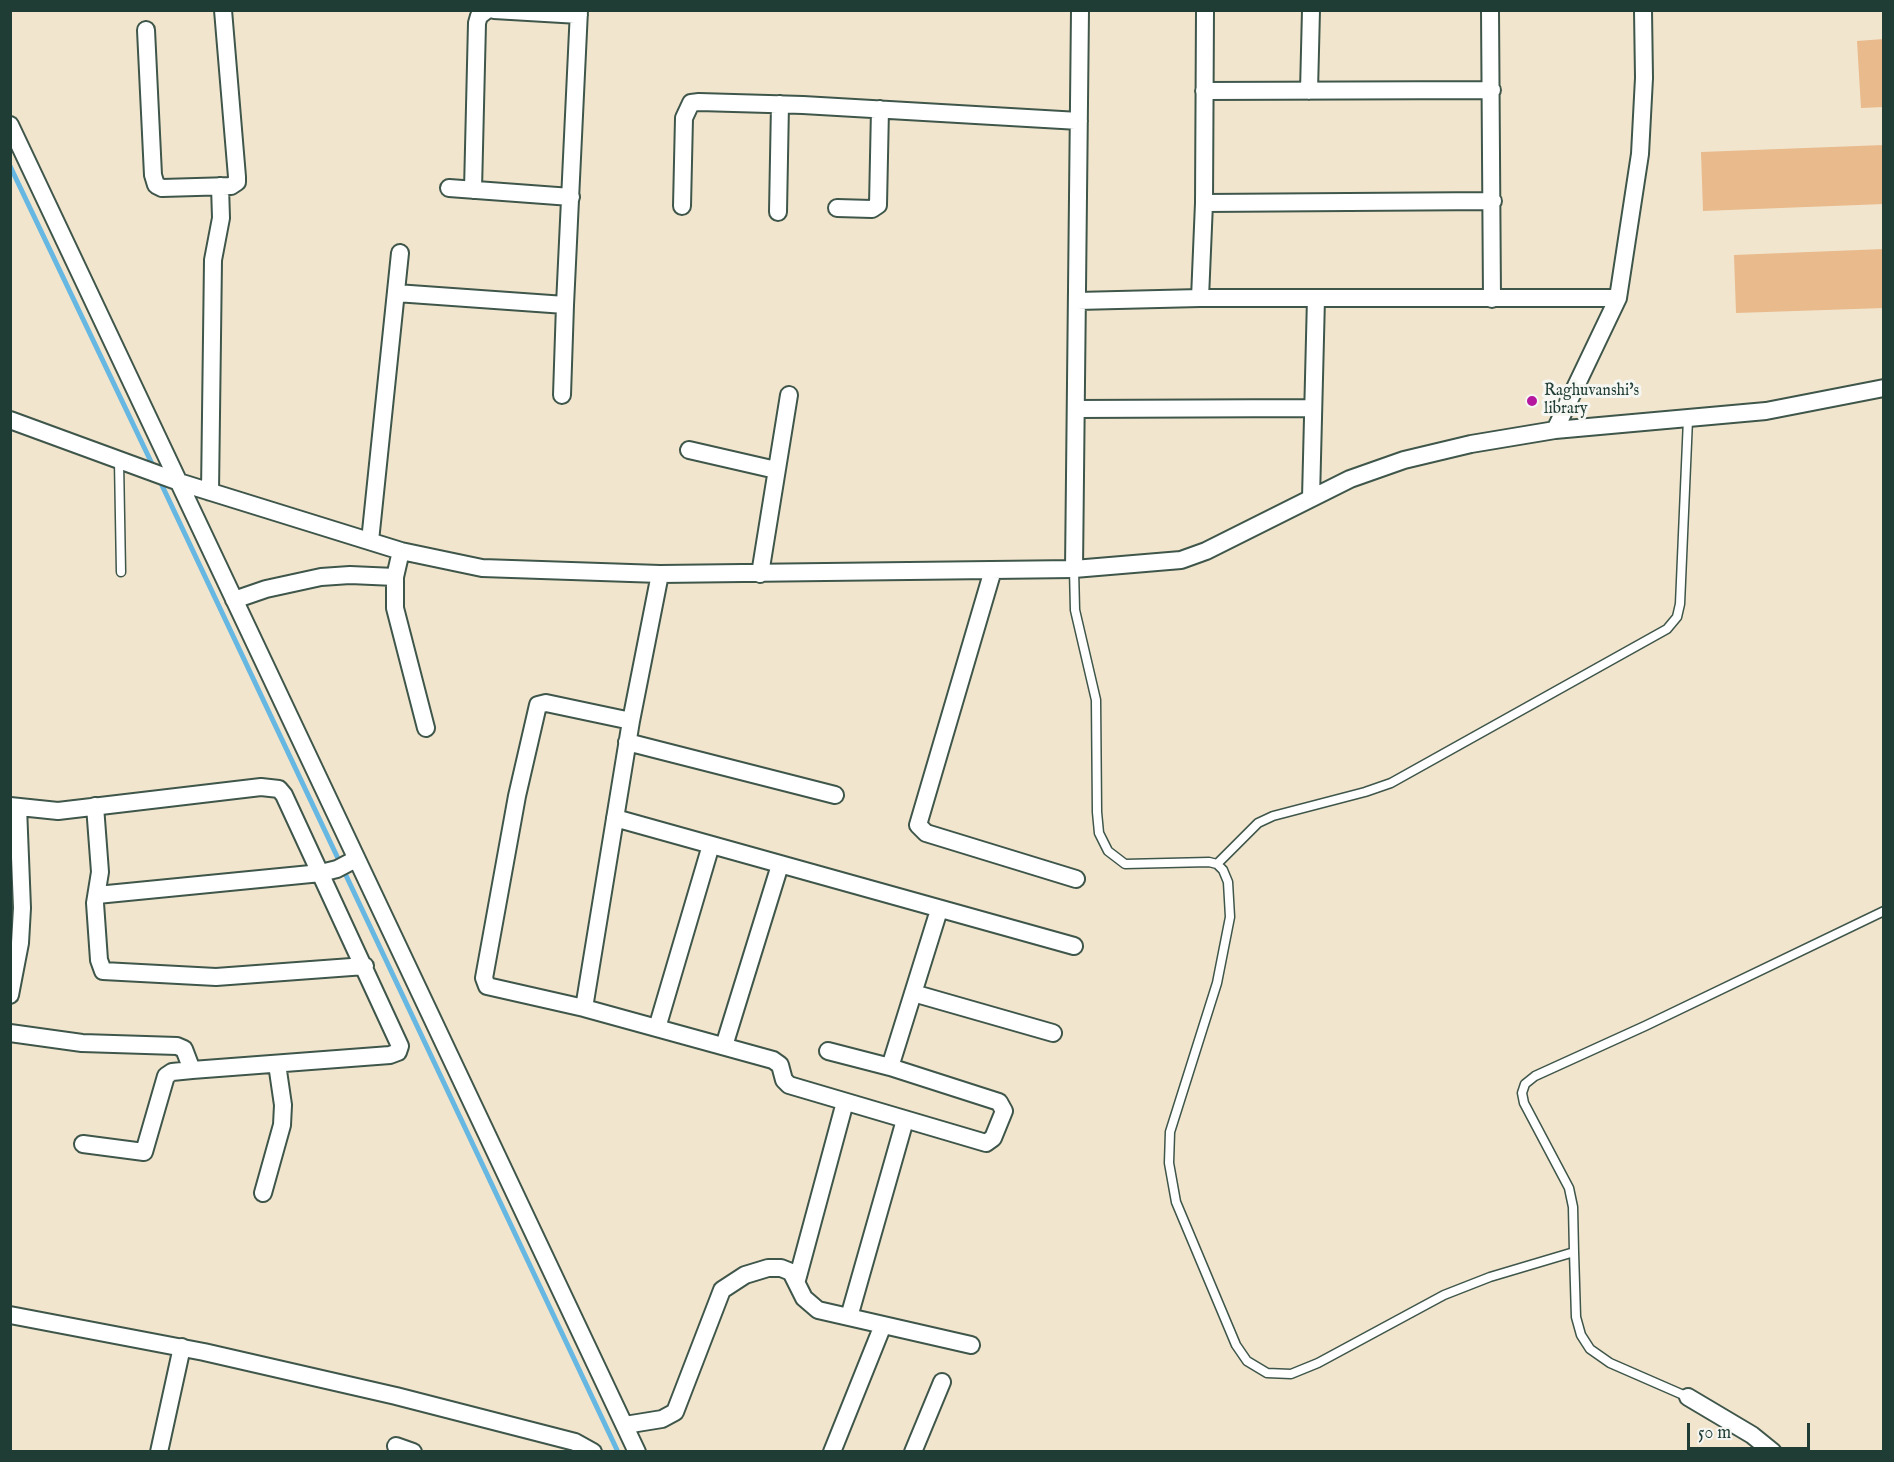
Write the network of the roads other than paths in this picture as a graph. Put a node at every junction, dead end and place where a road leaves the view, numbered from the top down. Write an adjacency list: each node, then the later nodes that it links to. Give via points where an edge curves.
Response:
1 (223, 10): 18 (street, via 237,177 234,185)
2 (487, 10): 20 (street, via 477,23)
3 (494, 10): 9 (street)
4 (1080, 10): 16 (street)
5 (1205, 10): 13 (street)
6 (1311, 10): 11 (street)
7 (1490, 10): 12 (street)
8 (1643, 10): 31 (street, via 1640,154)
9 (579, 13): 21 (street)
10 (146, 30): 18 (street, via 154,180 162,188)
11 (1309, 90): 12 (street); 13 (street)
12 (1492, 90): 22 (street)
13 (1204, 91): 23 (street)
14 (780, 104): 15 (street); 24 (street, via 692,104 684,118); 26 (street)
15 (880, 110): 16 (street); 25 (street, via 878,205 872,209)
16 (1079, 121): 33 (street)
17 (10, 125): 46 (street)
18 (220, 186): 47 (street, via 221,218 213,260)
19 (449, 188): 20 (street)
20 (473, 190): 21 (street)
21 (571, 197): 34 (street)
22 (1493, 201): 23 (street); 32 (street)
23 (1204, 203): 29 (street)
24 (682, 206)
25 (837, 208)
26 (778, 212)
27 (400, 253): 28 (street)
28 (396, 293): 34 (street); 49 (street)
29 (1200, 298): 30 (street); 33 (street)
30 (1316, 298): 32 (street); 38 (street)
31 (1618, 298): 32 (street); 42 (street)
32 (1492, 299)
33 (1077, 301): 39 (street)
34 (565, 305): 36 (street)
35 (1884, 388): 40 (street, via 1766,411)
36 (562, 395)
37 (789, 395): 45 (street)
38 (1313, 408): 39 (street); 48 (street)
39 (1076, 409): 51 (street)
40 (1688, 419): 42 (street); 66 (lane, via 1680,604 1677,617 1667,629 1391,783 1258,823)
41 (10, 420): 44 (street)
42 (1555, 430): 48 (street, via 1404,460)
43 (689, 450): 45 (street)
44 (125, 464): 46 (street); 53 (lane)
45 (776, 470): 55 (street)
46 (177, 481): 47 (street); 57 (street)
47 (210, 492): 49 (street)
48 (1311, 498): 51 (street, via 1206,552 1181,560)
49 (370, 541): 50 (street)
50 (400, 551): 54 (street, via 482,568); 56 (street)
51 (1074, 569): 52 (street); 66 (lane, via 1075,610 1096,700 1099,833 1108,851 1125,864)
52 (993, 570): 55 (street); 69 (street, via 918,825 926,833)
53 (122, 572)
54 (660, 574): 55 (street); 58 (street)
55 (760, 574)
56 (395, 577): 57 (street, via 321,578); 59 (street, via 395,608)
57 (234, 600): 68 (street)
58 (631, 721): 60 (street); 78 (street, via 546,703 538,705 484,978 487,986)
59 (426, 728)
60 (627, 742): 61 (street); 64 (street)
61 (835, 795)
62 (95, 806): 63 (street, via 58,811); 68 (street, via 261,787 279,789); 71 (street, via 100,872)
63 (14, 807): 70 (street)
64 (615, 818): 65 (street); 78 (street)
65 (711, 845): 67 (street); 79 (street)
66 (1217, 864): 91 (lane, via 1228,882 1230,917 1217,983 1170,1132 1169,1163 1176,1202 1236,1345 1248,1361 1267,1373 1291,1374 1444,1295)
67 (780, 865): 72 (street); 82 (street)
68 (340, 866): 71 (street); 75 (street); 100 (street)
69 (1076, 879)
70 (16, 889): 77 (street, via 20,943)
71 (97, 895): 75 (street, via 99,960 103,972 216,977)
72 (939, 910): 74 (street); 76 (street)
73 (1884, 911): 91 (lane, via 1525,1084 1524,1102 1569,1188)
74 (1074, 945)
75 (365, 966): 84 (street, via 400,1040 398,1052)
76 (913, 993): 81 (street); 85 (street)
77 (10, 995)
78 (584, 1008): 79 (street)
79 (657, 1028): 82 (street)
80 (10, 1033): 86 (street, via 82,1043 177,1046 184,1049)
81 (1053, 1033)
82 (724, 1046): 87 (street, via 776,1061 789,1085)
83 (828, 1051): 85 (street)
84 (277, 1064): 86 (street); 90 (street, via 282,1125)
85 (890, 1067): 88 (street, via 999,1102 1004,1111 993,1138 986,1143)
86 (192, 1070): 89 (street, via 166,1076 144,1152)
87 (845, 1102): 88 (street); 92 (street)
88 (905, 1120): 94 (street)
89 (84, 1144)
90 (263, 1193)
91 (1574, 1252): 99 (lane, via 1576,1317 1590,1349 1610,1363)
92 (797, 1280): 94 (street, via 809,1305); 100 (street, via 791,1272 768,1268 731,1282 715,1305 675,1412 670,1417)
93 (10, 1315): 97 (street)
94 (849, 1317): 95 (street)
95 (883, 1324): 96 (street); 106 (street)
96 (971, 1345)
97 (182, 1347): 102 (street); 104 (street, via 396,1396 575,1442)
98 (942, 1382): 107 (street)
99 (1688, 1397): 108 (street)
100 (625, 1425): 105 (street)
101 (396, 1446): 103 (street)
102 (159, 1452)
103 (413, 1452)
104 (593, 1452)
105 (637, 1452)
106 (832, 1452)
107 (913, 1452)
108 (1773, 1452)

